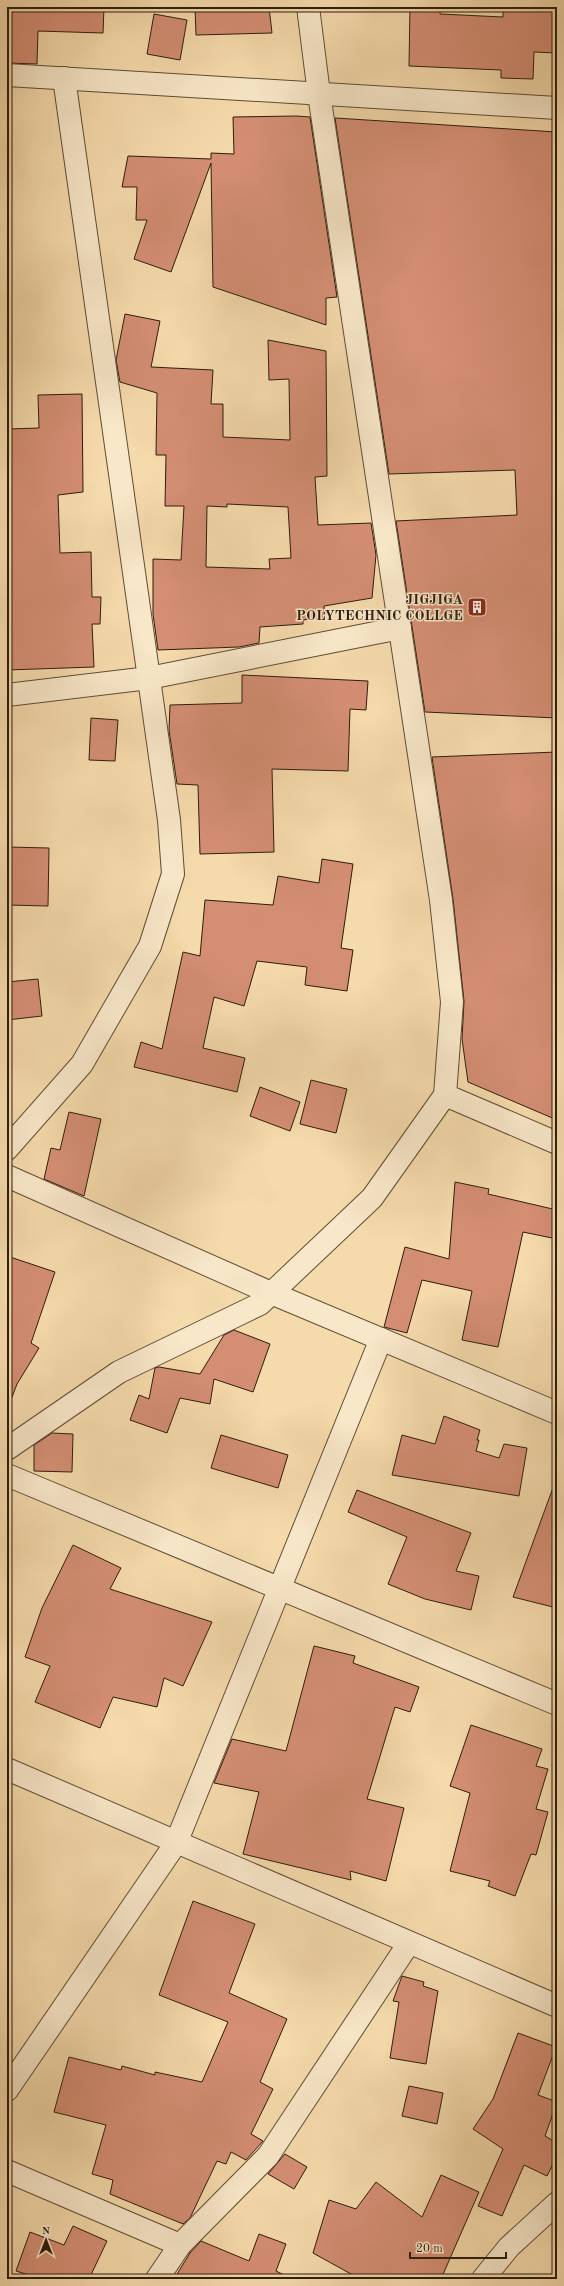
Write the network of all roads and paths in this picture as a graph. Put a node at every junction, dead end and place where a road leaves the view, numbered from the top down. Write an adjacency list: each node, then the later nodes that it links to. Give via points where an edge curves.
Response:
1 (308, 7): 4 (street)
2 (7, 75): 3 (street)
3 (64, 78): 4 (street); 7 (street)
4 (319, 94): 5 (street); 6 (street)
5 (557, 108)
6 (400, 628): 7 (street); 9 (street, via 441,900 452,1002)
7 (149, 678): 8 (street); 11 (street, via 169,820 173,874 150,946 82,1064)
8 (7, 695)
9 (445, 1096): 10 (street); 13 (street, via 372,1198)
10 (557, 1144)
11 (7, 1149)
12 (7, 1176): 13 (street)
13 (271, 1293): 14 (street); 16 (street, via 260,1304 119,1372)
14 (381, 1339): 15 (street); 18 (street)
15 (557, 1414)
16 (7, 1449)
17 (7, 1475): 18 (street)
18 (281, 1589): 19 (street); 21 (street)
19 (557, 1704)
20 (7, 1770): 21 (street)
21 (176, 1843): 22 (street); 24 (street)
22 (408, 1943): 23 (street); 27 (street, via 268,2156)
23 (557, 2006)
24 (7, 2090)
25 (7, 2171): 27 (street)
26 (557, 2203): 29 (street, via 509,2247)
27 (180, 2244): 28 (street)
28 (157, 2279)
29 (482, 2279)

